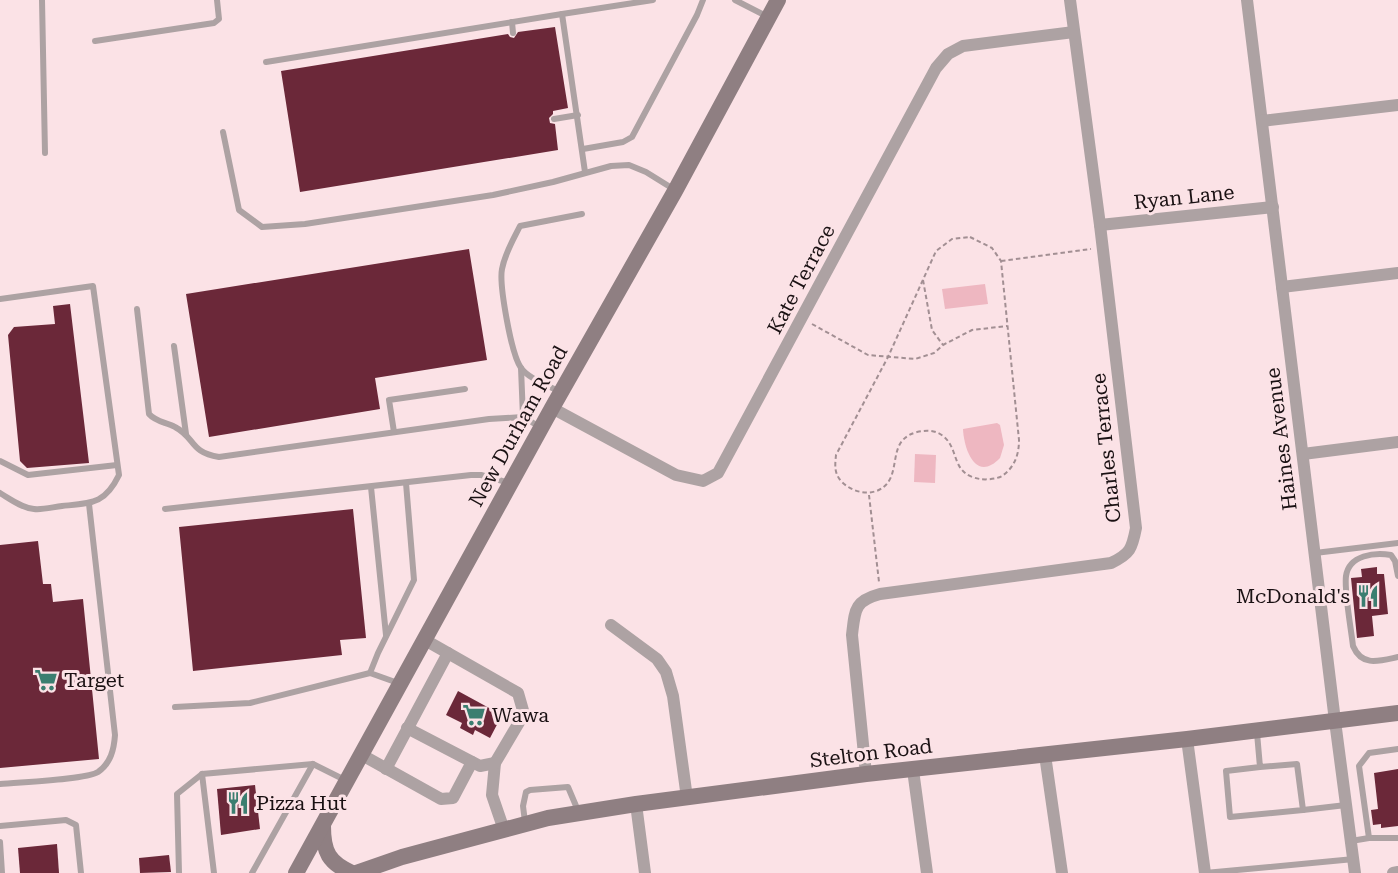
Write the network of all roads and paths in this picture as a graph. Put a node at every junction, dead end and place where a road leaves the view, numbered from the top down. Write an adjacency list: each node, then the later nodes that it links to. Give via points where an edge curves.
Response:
1 (42, 0): 22 (lane)
2 (217, 0): 14 (lane, via 219,19 214,23)
3 (653, 0): 9 (lane)
4 (703, 0): 21 (lane, via 632,137)
5 (735, 0): 10 (lane)
6 (778, 0): 10 (main road, New Durham Road)
7 (1070, 0): 12 (street, Charles Terrace)
8 (1247, 0): 19 (street, Haines Avenue)
9 (562, 14): 11 (lane); 17 (lane)
10 (769, 17): 24 (main road, New Durham Road)
11 (512, 22): 13 (lane); 15 (lane)
12 (1074, 32): 27 (street, Charles Terrace); 35 (street, Kate Terrace, via 963,46 948,54 936,68)
13 (513, 33)
14 (95, 41)
15 (266, 62)
16 (1398, 105): 19 (street)
17 (578, 115): 18 (lane); 21 (lane)
18 (554, 119)
19 (1262, 121): 25 (street, Haines Avenue)
20 (223, 132): 23 (lane, via 239,210 261,227 305,224 493,195)
21 (583, 149): 23 (lane)
22 (45, 153)
23 (585, 172): 24 (lane, via 629,165)
24 (675, 191): 42 (main road, New Durham Road)
25 (1273, 207): 27 (street, Ryan Lane); 32 (street, Haines Avenue)
26 (582, 214): 40 (lane, via 520,226 505,256 501,276 512,345)
27 (1100, 225): 28 (street, Charles Terrace)
28 (1102, 247): 29 (path); 62 (street, Charles Terrace, via 1136,528 1133,545 1125,556 1111,563)
29 (1001, 261): 31 (path, via 992,248 970,237 952,239 936,251); 36 (path)
30 (1398, 273): 32 (street)
31 (923, 279): 37 (path, via 932,330); 39 (path)
32 (1282, 287): 49 (street, Haines Avenue)
33 (0, 299): 51 (lane, via 93,286)
34 (137, 309): 47 (lane, via 148,414)
35 (802, 319): 39 (path, via 868,355); 43 (street, Kate Terrace, via 718,473 703,481 676,475)
36 (1007, 326): 37 (path, via 972,330); 56 (path, via 1019,440 1015,462 1001,477 969,477 943,435 916,432 903,439 895,453 891,478)
37 (943, 345): 39 (path, via 934,353 915,359)
38 (174, 346): 47 (lane)
39 (888, 357): 56 (path, via 836,455 837,476 844,484)
40 (521, 368): 42 (lane); 44 (lane)
41 (465, 389): 46 (lane, via 389,400)
42 (561, 392): 43 (main road, New Durham Road)
43 (552, 408): 45 (main road, New Durham Road)
44 (523, 417): 45 (lane); 46 (lane)
45 (541, 427): 53 (main road, New Durham Road)
46 (394, 432): 47 (lane, via 219,457 196,448)
47 (186, 435)
48 (1398, 442): 49 (street)
49 (1303, 454): 60 (street, Haines Avenue)
50 (0, 461): 51 (lane, via 28,476)
51 (117, 465): 57 (lane, via 119,474 113,486)
52 (406, 483): 53 (lane, via 481,475); 54 (lane); 64 (lane, via 414,580)
53 (510, 483): 65 (main road, New Durham Road)
54 (371, 487): 58 (lane); 64 (lane)
55 (0, 493): 57 (lane, via 34,509)
56 (869, 494): 62 (path)
57 (89, 504): 88 (lane, via 115,735 112,756 90,776)
58 (165, 509)
59 (1398, 543): 60 (lane)
60 (1315, 553): 72 (street, Haines Avenue)
61 (1398, 576): 67 (lane, via 1391,555 1383,554 1358,558 1346,577 1357,654 1369,661)
62 (880, 594): 86 (street, Charles Terrace, via 860,603 852,635)
63 (611, 625): 89 (street, via 657,659 670,682)
64 (386, 636): 68 (lane)
65 (425, 640): 66 (street); 69 (main road, New Durham Road)
66 (448, 653): 73 (street); 80 (street, via 518,693 524,714)
67 (1398, 657)
68 (370, 673): 69 (lane); 70 (lane, via 250,703)
69 (401, 684): 77 (main road, New Durham Road)
70 (175, 707)
71 (1398, 713): 72 (main road, Stelton Road)
72 (1335, 721): 74 (main road, Stelton Road); 91 (street, Haines Avenue)
73 (407, 728): 79 (street); 83 (street)
74 (1257, 731): 75 (main road, Stelton Road); 82 (lane)
75 (1187, 739): 78 (main road, Stelton Road); 114 (street)
76 (1398, 749): 98 (lane, via 1369,753 1359,766)
77 (362, 755): 83 (street); 87 (main road, New Durham Road)
78 (1045, 755): 84 (main road, Stelton Road); 113 (street)
79 (472, 762): 80 (street, via 480,766); 83 (street, via 453,798 441,799)
80 (495, 763): 97 (street, via 492,795)
81 (313, 764): 85 (lane); 87 (lane); 109 (lane)
82 (1260, 767): 92 (lane, via 1297,764); 92 (lane, via 1226,771 1230,817)
83 (386, 769)
84 (913, 770): 86 (main road, Stelton Road); 112 (street)
85 (202, 774): 107 (lane, via 177,794); 108 (lane)
86 (866, 774): 89 (main road, Stelton Road)
87 (348, 782): 96 (main road, New Durham Road)
88 (0, 784)
89 (687, 798): 90 (main road, Stelton Road)
90 (636, 804): 93 (main road, Stelton Road); 111 (street)
91 (1346, 805): 92 (lane); 100 (street, Haines Avenue)
92 (1303, 810)
93 (579, 813): 94 (main road, Stelton Road); 94 (lane, via 568,787 530,790 523,806)
94 (526, 824): 97 (main road, Stelton Road)
95 (0, 826): 106 (lane, via 66,820 76,825)
96 (323, 826): 103 (main road, via 323,841 332,862); 110 (main road, New Durham Road)
97 (504, 830): 103 (main road, Stelton Road)
98 (1368, 838): 99 (lane); 100 (lane)
99 (1398, 838)
100 (1351, 841): 102 (street, Haines Avenue)
101 (0, 842): 105 (lane)
102 (1354, 859): 114 (lane); 115 (street, Haines Avenue)
103 (359, 872)
104 (1398, 872): 116 (street)
105 (2, 873)
106 (81, 873)
107 (179, 873)
108 (214, 873)
109 (252, 873)
110 (296, 873)
111 (645, 873)
112 (927, 873)
113 (1062, 873)
114 (1205, 873)
115 (1355, 873)
116 (1393, 873)

